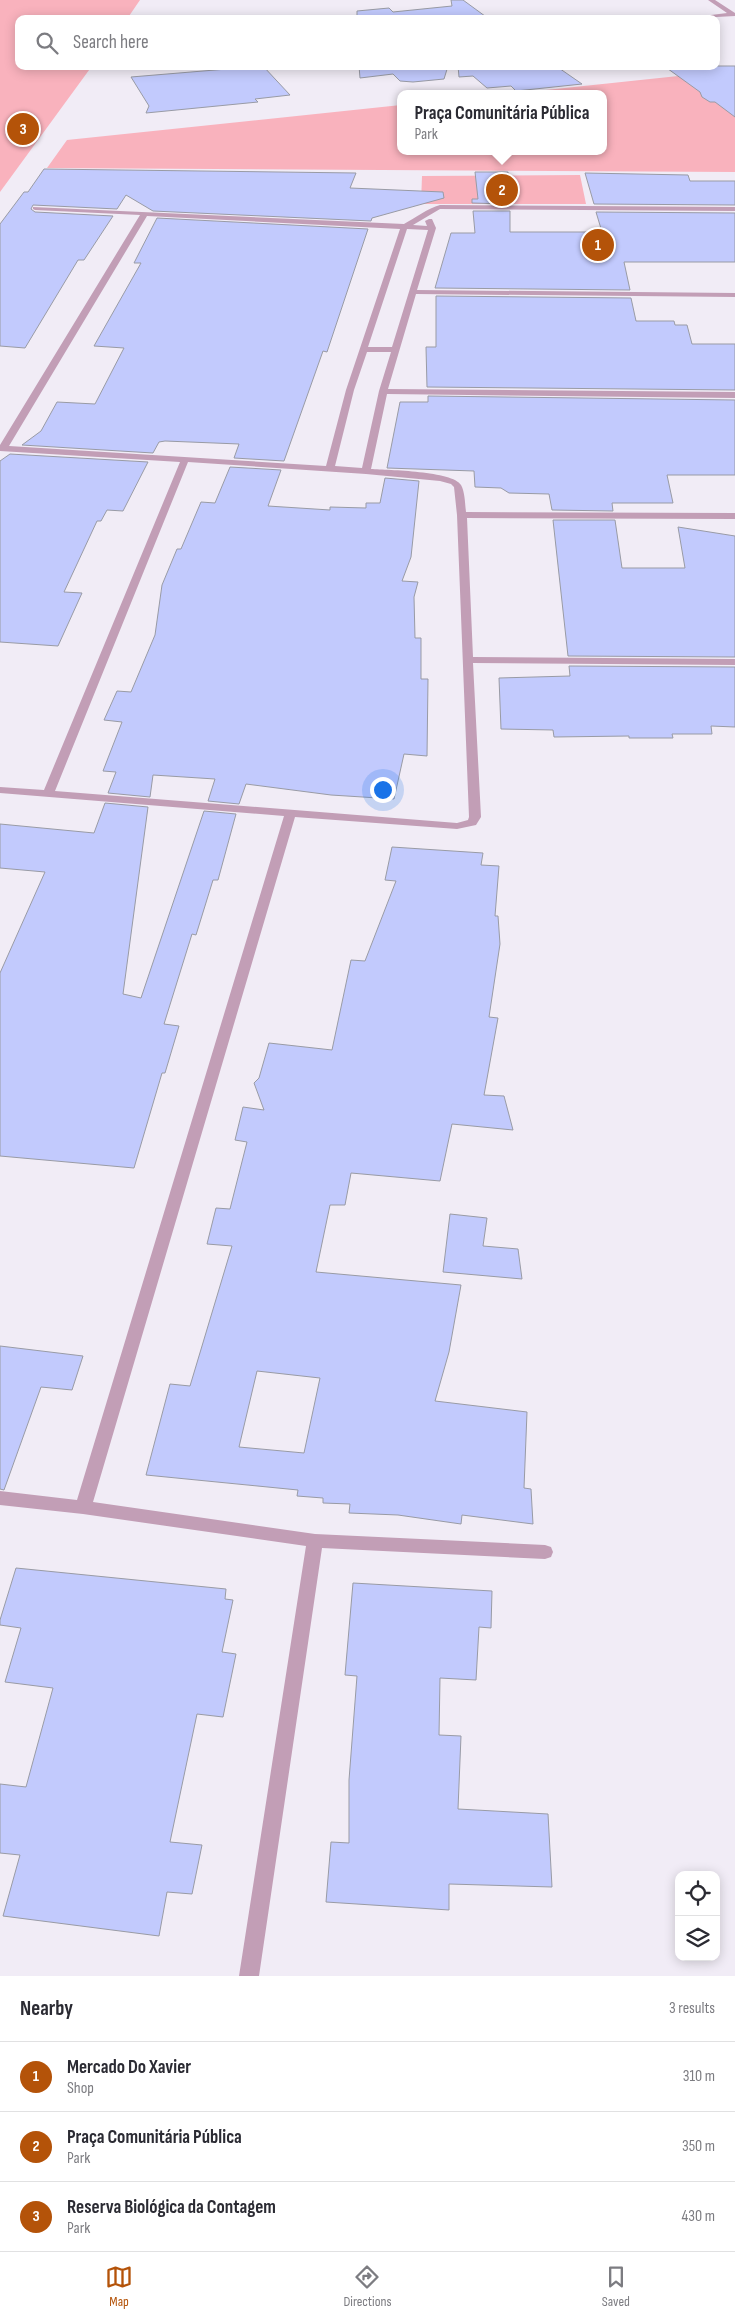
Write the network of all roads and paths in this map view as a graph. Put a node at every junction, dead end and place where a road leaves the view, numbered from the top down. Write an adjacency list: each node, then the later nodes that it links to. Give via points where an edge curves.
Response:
1 (711, 0): 2 (street)
2 (734, 15): 3 (street)
3 (720, 16)
4 (35, 208): 6 (street)
5 (735, 209): 7 (street, via 440,208 433,209)
6 (145, 213): 8 (street); 16 (street)
7 (427, 216): 8 (street); 9 (street)
8 (404, 227): 9 (street); 12 (street)
9 (432, 228): 10 (street)
10 (413, 292): 11 (street); 13 (street)
11 (735, 295)
12 (363, 349): 13 (street); 18 (street)
13 (396, 350): 14 (street)
14 (383, 391): 15 (street); 19 (street)
15 (735, 395)
16 (2, 448): 17 (street)
17 (184, 460): 18 (street); 25 (street)
18 (330, 468): 19 (street)
19 (366, 471): 20 (street, via 448,480 458,487)
20 (462, 515): 21 (street); 22 (street)
21 (735, 516)
22 (468, 660): 23 (street); 26 (street, via 475,817 472,823 457,826)
23 (735, 662)
24 (0, 790): 25 (street)
25 (48, 794): 26 (street)
26 (290, 814): 28 (street)
27 (0, 1498): 28 (street)
28 (83, 1507): 29 (street)
29 (315, 1541): 30 (street); 31 (street)
30 (545, 1552)
31 (249, 1976)

